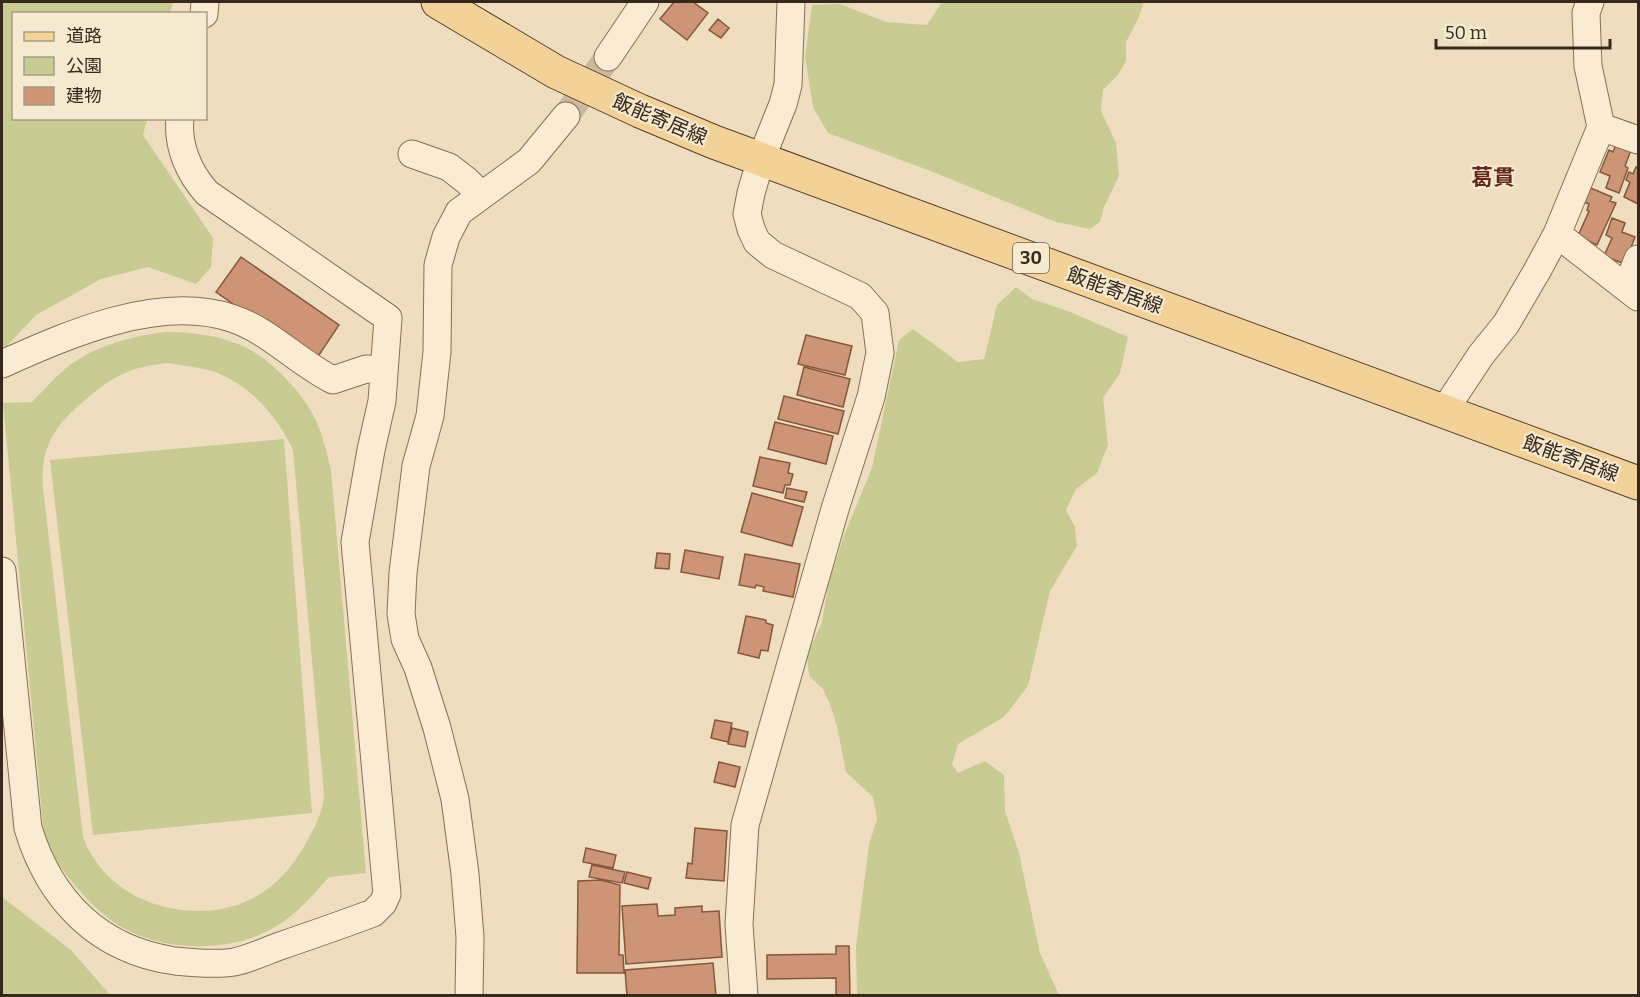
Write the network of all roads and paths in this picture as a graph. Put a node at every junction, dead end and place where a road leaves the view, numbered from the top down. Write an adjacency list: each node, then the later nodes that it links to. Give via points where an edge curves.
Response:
1 (438, 2): 11 (main road, 飯能寄居線 / 30, via 556,72)
2 (645, 2): 5 (street)
3 (791, 2): 11 (street, via 788,85)
4 (1590, 2): 8 (street, via 1586,13 1588,66)
5 (608, 57)
6 (566, 116): 12 (street, via 529,161)
7 (180, 120): 17 (street, via 178,133 184,155 195,180 207,193 388,318)
8 (1601, 127): 9 (street); 13 (street)
9 (1638, 140)
10 (412, 154): 12 (street, via 449,167)
11 (761, 159): 18 (main road, 飯能寄居線 / 30); 22 (street, via 747,214 757,243 773,255 860,296 876,313 880,352 871,396 745,825 739,924)
12 (481, 195): 21 (street, via 459,212 438,265 437,352 430,416 416,466 401,594 405,639 437,728 455,799 470,937)
13 (1557, 234): 15 (street); 18 (street, via 1506,324 1480,355)
14 (1638, 259): 15 (street)
15 (1633, 292)
16 (2, 364): 17 (street, via 98,326 155,311 192,311 231,318 263,333 333,380 366,369)
17 (384, 370): 20 (street, via 382,401 355,543 387,894 373,914 234,962 194,963 152,957 119,945 87,925 48,876 28,828)
18 (1444, 411): 19 (main road, 飯能寄居線 / 30)
19 (1638, 483)
20 (2, 571)
21 (469, 996)
22 (744, 996)

